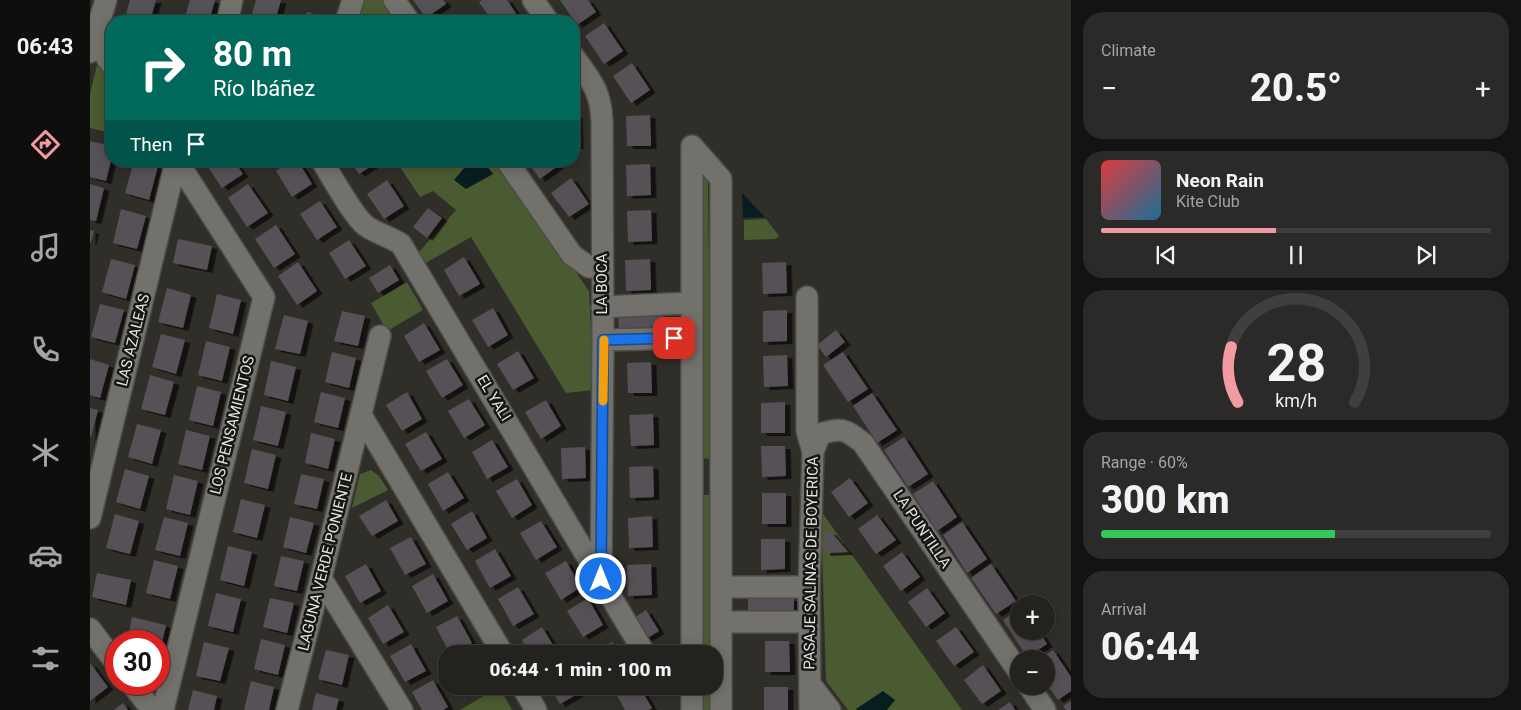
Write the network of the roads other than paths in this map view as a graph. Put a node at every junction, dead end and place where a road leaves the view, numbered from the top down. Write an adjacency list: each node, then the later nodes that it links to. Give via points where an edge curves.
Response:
1 (106, 0): 8 (street)
2 (353, 0): 5 (street)
3 (394, 0): 6 (street)
4 (533, 0): 7 (street)
5 (348, 15)
6 (405, 15)
7 (544, 15)
8 (92, 45): 9 (street)
9 (105, 58)
10 (580, 66): 15 (street, LA BOCA, via 597,90 601,102)
11 (175, 167): 26 (street, LAS AZALEAS)
12 (180, 167): 45 (street, LOS PENSAMIENTOS, via 264,297)
13 (326, 167): 28 (street, EL YALI, via 358,218 367,227 401,244)
14 (511, 167): 15 (street, via 572,255 590,267)
15 (602, 266): 18 (street, LA BOCA)
16 (807, 297): 23 (street, PASAJE SALINAS DE BOYERICA, via 808,431)
17 (691, 303): 18 (street); 20 (street); 25 (street, via 692,146 721,179)
18 (602, 307): 21 (street, LA BOCA)
19 (380, 336): 22 (street, LAGUNA VERDE PONIENTE)
20 (692, 338): 21 (street); 24 (street)
21 (603, 340): 28 (street, LA BOCA)
22 (362, 415): 27 (street, LAGUNA VERDE PONIENTE); 34 (street)
23 (813, 452): 30 (street, PASAJE SALINAS DE BOYERICA); 38 (street, LA PUNTILLA, via 820,434 835,429 848,431 863,443)
24 (692, 474): 25 (street); 36 (street)
25 (721, 474): 29 (street)
26 (90, 518)
27 (322, 578): 46 (street, LAGUNA VERDE PONIENTE); 47 (street)
28 (601, 579): 35 (street, EL YALI)
29 (721, 587): 30 (street); 31 (street)
30 (808, 587): 32 (street, PASAJE SALINAS DE BOYERICA)
31 (721, 622): 32 (street); 50 (street)
32 (809, 622): 39 (street, PASAJE SALINAS DE BOYERICA)
33 (90, 629): 37 (street)
34 (498, 645)
35 (640, 645)
36 (692, 645)
37 (105, 649)
38 (1010, 659)
39 (810, 684): 51 (street, PASAJE SALINAS DE BOYERICA); 52 (street)
40 (140, 695): 44 (street)
41 (527, 695): 48 (street)
42 (692, 695): 49 (street)
43 (1035, 695): 53 (street)
44 (152, 710)
45 (163, 710)
46 (287, 710)
47 (402, 710)
48 (536, 710)
49 (692, 710)
50 (721, 710)
51 (810, 710)
52 (830, 710)
53 (1045, 710)

